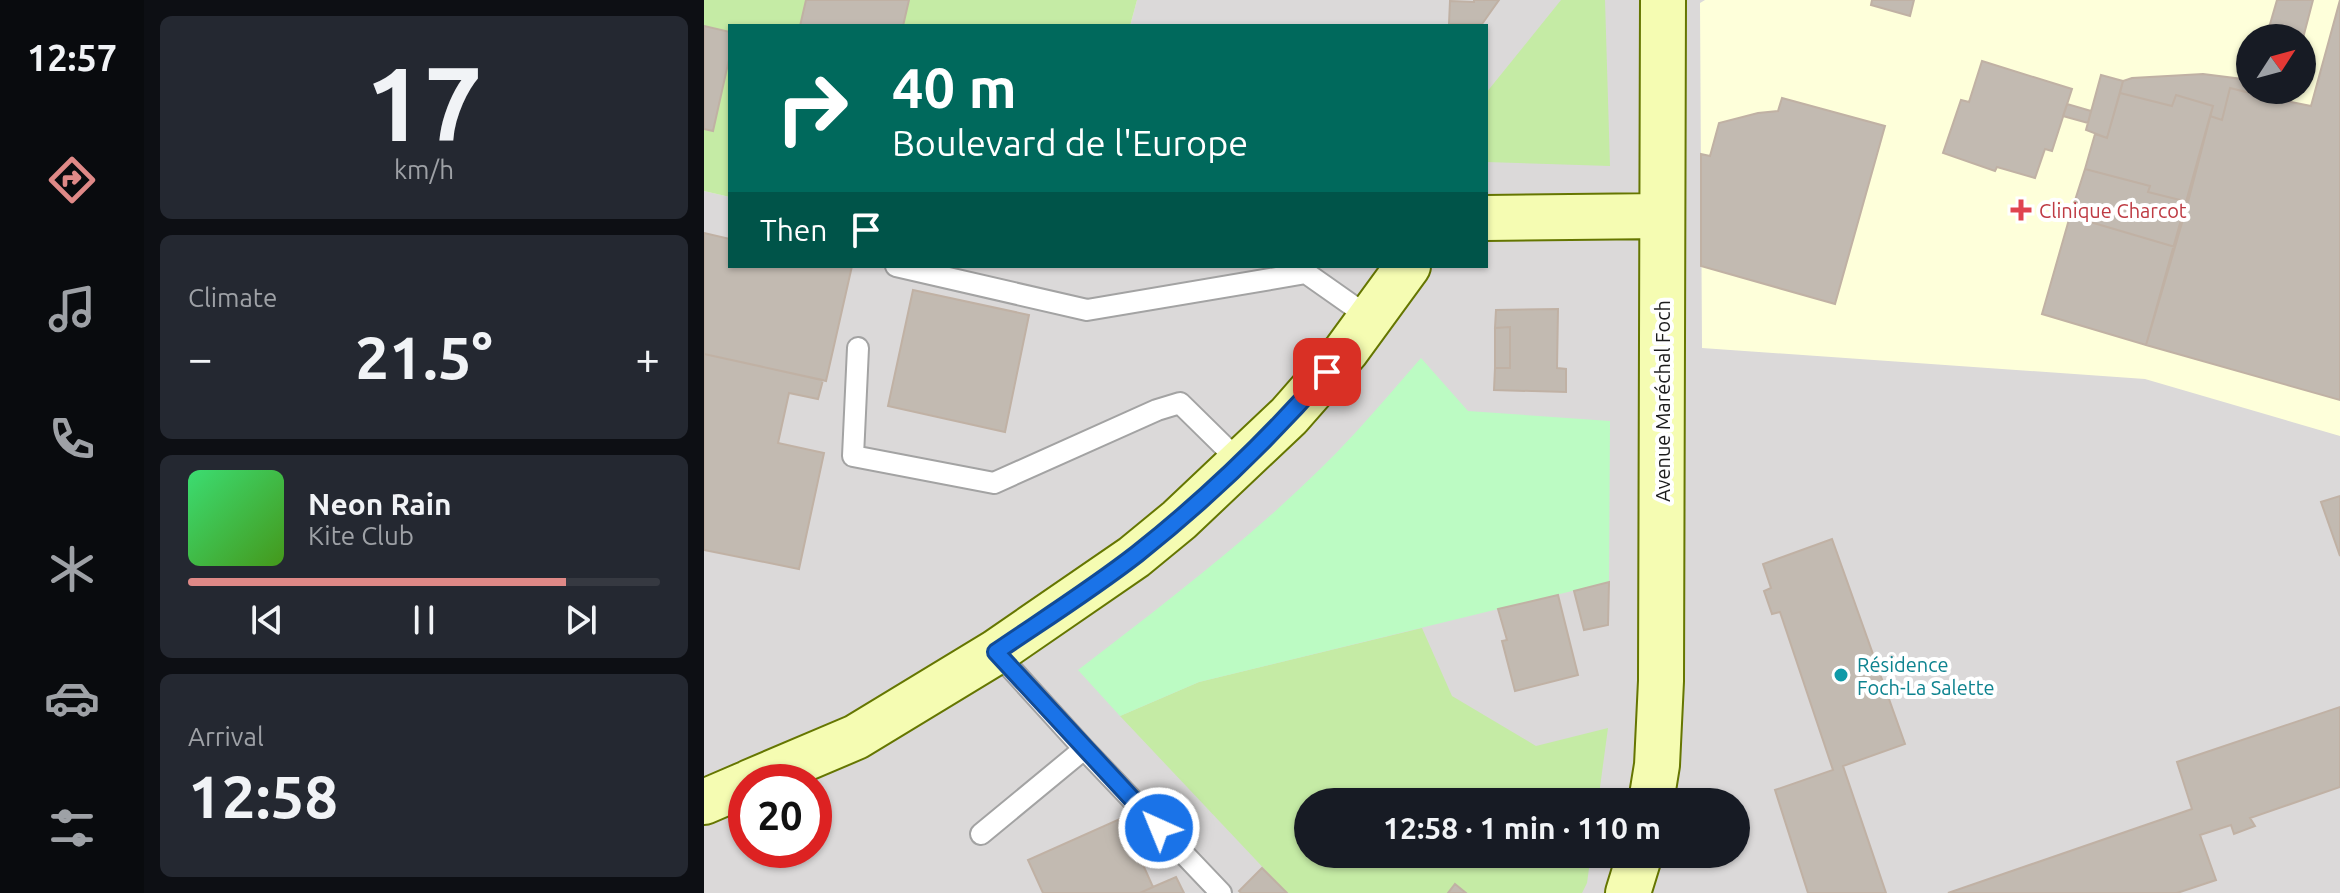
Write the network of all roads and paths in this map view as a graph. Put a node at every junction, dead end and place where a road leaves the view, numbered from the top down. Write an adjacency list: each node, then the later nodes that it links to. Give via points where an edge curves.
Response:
1 (1663, 0): 2 (street, Avenue Maréchal Foch)
2 (1662, 216): 3 (street); 12 (street, Avenue Maréchal Foch, via 1661,681)
3 (1488, 218)
4 (905, 268): 6 (lane, via 1087,310 1306,273)
5 (1407, 268): 6 (street)
6 (1370, 318): 8 (street, via 1289,416)
7 (858, 348): 8 (lane, via 853,456 994,483 1180,403)
8 (1240, 462): 9 (street, via 1134,557)
9 (996, 652): 10 (lane); 11 (street, via 856,737)
10 (1084, 749): 15 (lane); 17 (lane)
11 (793, 764)
12 (1653, 788)
13 (728, 792): 14 (street)
14 (704, 802)
15 (981, 834)
16 (1636, 868): 18 (street)
17 (1221, 893)
18 (1628, 893)

